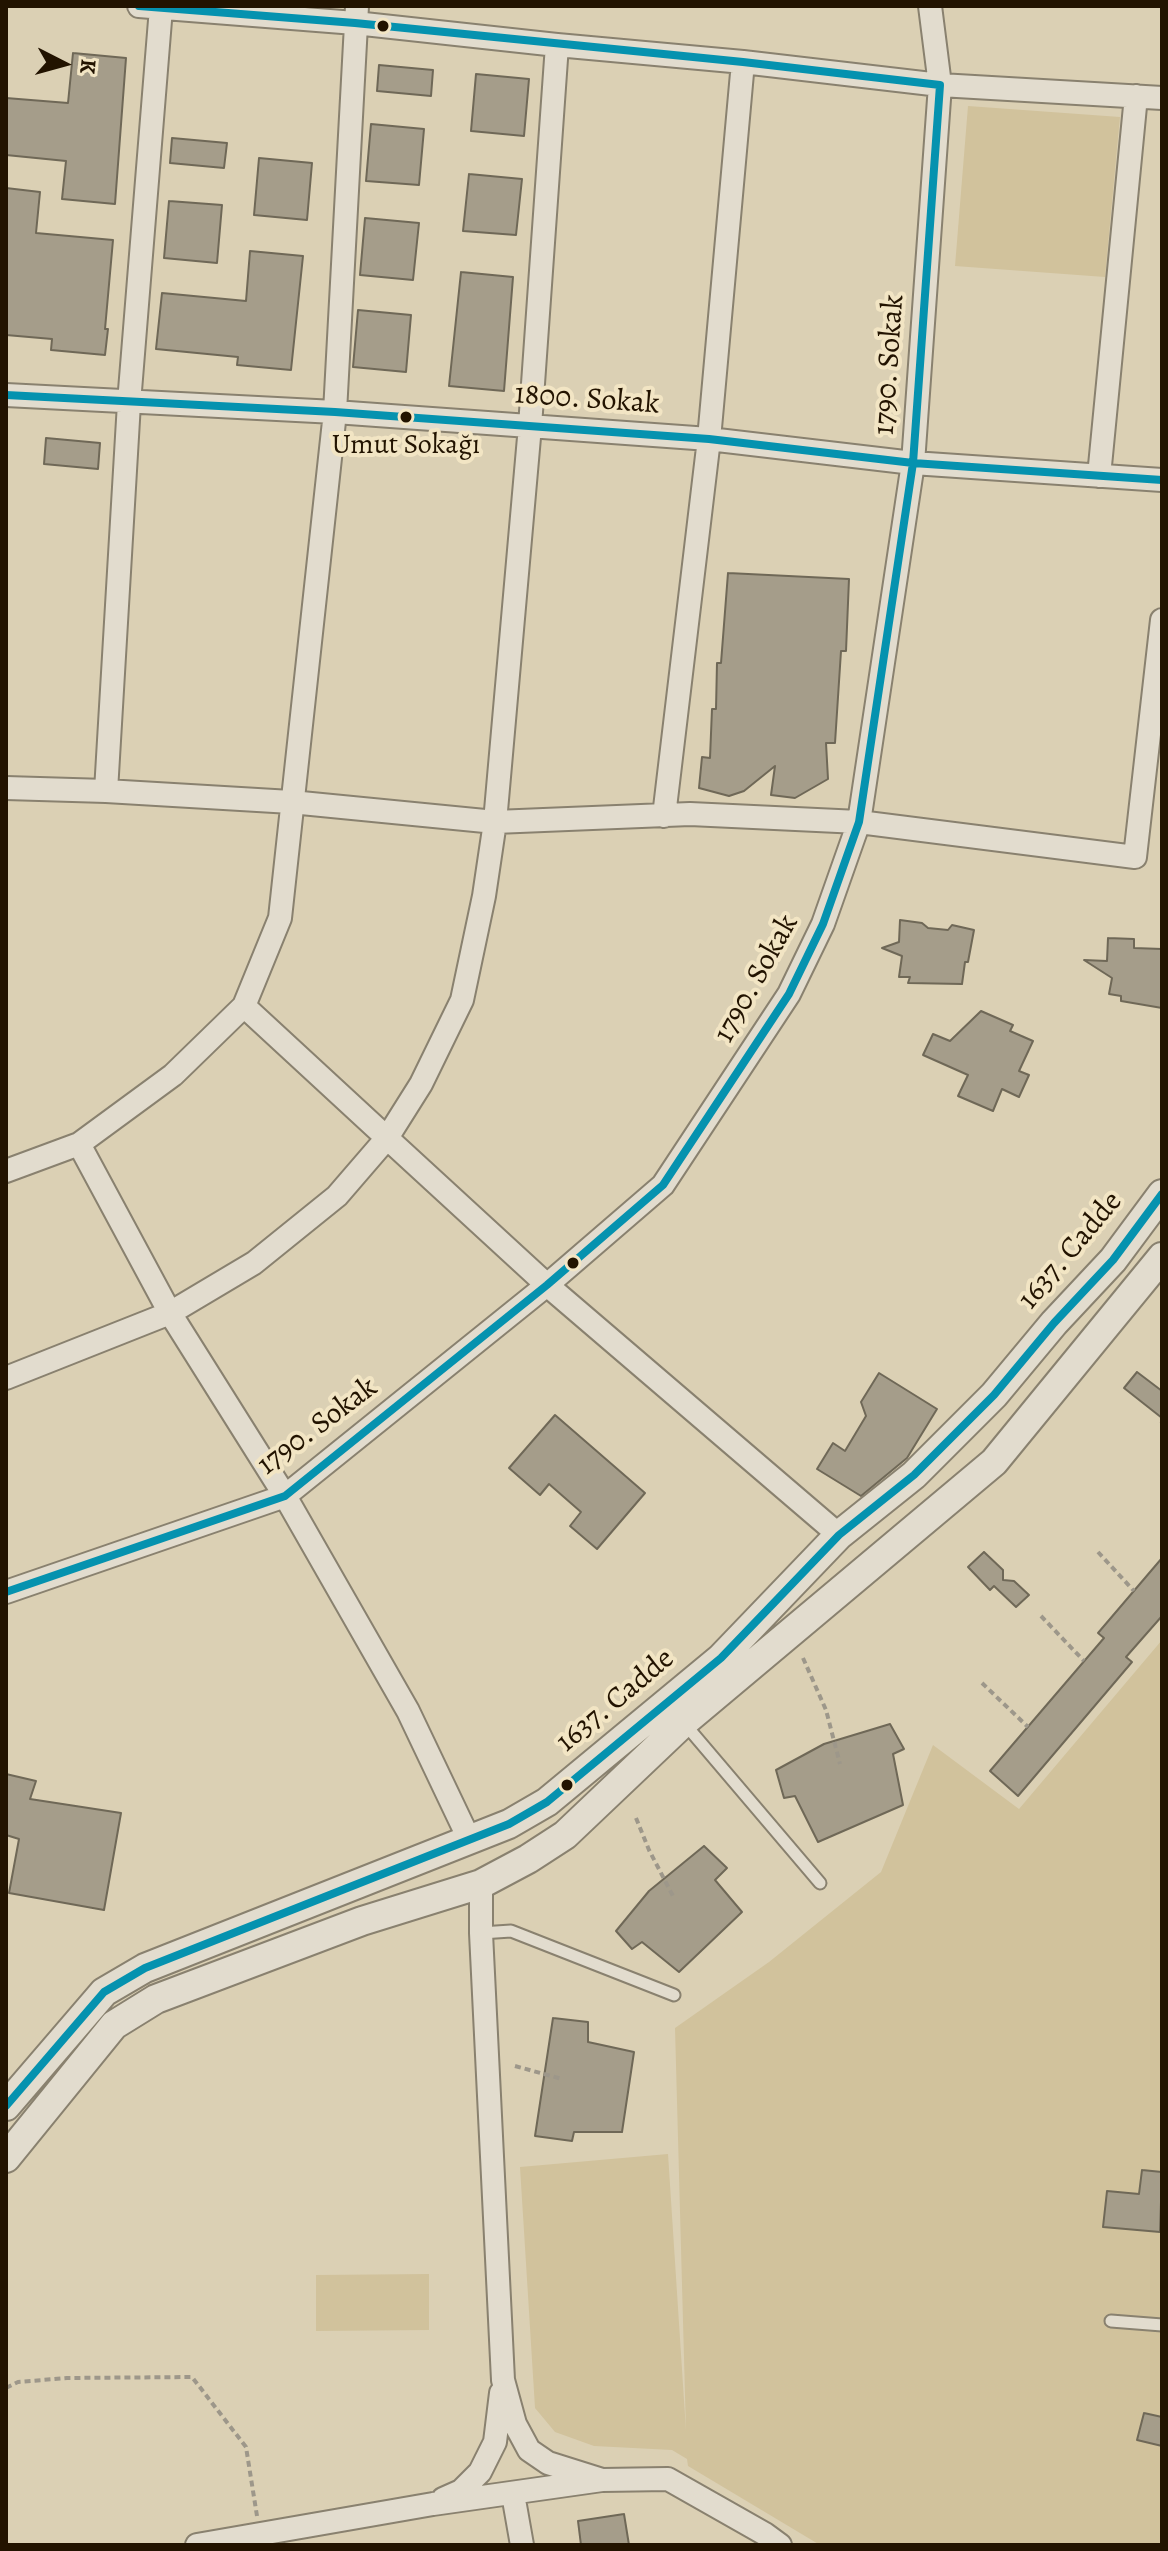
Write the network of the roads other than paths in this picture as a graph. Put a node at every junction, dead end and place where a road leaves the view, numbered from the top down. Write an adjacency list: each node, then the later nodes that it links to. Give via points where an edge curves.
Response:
1 (930, 6): 6 (street, 1790. Sokak)
2 (150, 7): 3 (street); 10 (street)
3 (356, 15): 4 (street); 11 (street)
4 (557, 45): 5 (street); 12 (street)
5 (743, 62): 6 (street); 13 (street)
6 (940, 85): 7 (street); 14 (street, 1790. Sokak)
7 (1136, 96): 8 (street); 15 (street)
8 (1162, 98)
9 (6, 395): 10 (street, 1800. Sokak)
10 (129, 403): 11 (street, 1800. Sokak); 19 (street)
11 (335, 412): 12 (street, 1800. Sokak); 20 (street)
12 (530, 426): 13 (street, 1800. Sokak); 22 (street)
13 (709, 439): 14 (street, 1800. Sokak); 21 (street)
14 (913, 463): 15 (street, 1800. Sokak); 23 (street, 1790. Sokak)
15 (1099, 476): 16 (street, 1800. Sokak)
16 (1162, 480)
17 (1162, 620): 23 (street, via 1135,857)
18 (6, 788): 19 (street)
19 (106, 791): 20 (street)
20 (291, 802): 22 (street); 24 (street, via 280,918)
21 (664, 816): 22 (street); 23 (street)
22 (495, 822): 25 (street, via 462,1000 421,1084)
23 (859, 822): 30 (street, 1790. Sokak, via 823,924 789,994 709,1118 663,1185)
24 (244, 1006): 25 (street); 26 (street, via 173,1075)
25 (387, 1138): 30 (street); 31 (street, via 325,1206 254,1263)
26 (79, 1144): 27 (street); 31 (street)
27 (6, 1171)
28 (1162, 1194): 34 (street, 1637. Cadde, via 1113,1260 994,1395 914,1475)
29 (1162, 1257): 36 (street, 1637. Cadde, via 994,1462)
30 (547, 1285): 33 (street, 1790. Sokak); 34 (street)
31 (170, 1313): 32 (street); 33 (street)
32 (6, 1378)
33 (285, 1496): 35 (street, 1790. Sokak); 37 (street, via 408,1711)
34 (839, 1535): 37 (street, 1637. Cadde, via 721,1658 547,1802)
35 (6, 1592)
36 (684, 1722): 38 (lane); 39 (street, 1637. Cadde, via 565,1835)
37 (469, 1839): 39 (street); 42 (street, 1637. Cadde, via 131,1976 104,1992)
38 (820, 1883)
39 (481, 1884): 40 (street); 43 (street, 1637. Cadde, via 362,1921 156,1999 114,2025)
40 (481, 1933): 41 (lane, via 511,1931); 46 (street)
41 (674, 1995)
42 (6, 2106)
43 (6, 2158)
44 (1111, 2321): 45 (lane)
45 (1162, 2325)
46 (503, 2380): 47 (street, via 515,2424 529,2450 548,2463); 49 (street, via 495,2442 480,2472 461,2491)
47 (602, 2480): 48 (street); 53 (street, via 668,2479)
48 (513, 2494): 49 (street); 52 (street)
49 (433, 2504): 50 (street)
50 (225, 2542): 51 (street)
51 (197, 2545)
52 (522, 2545)
53 (780, 2545)

